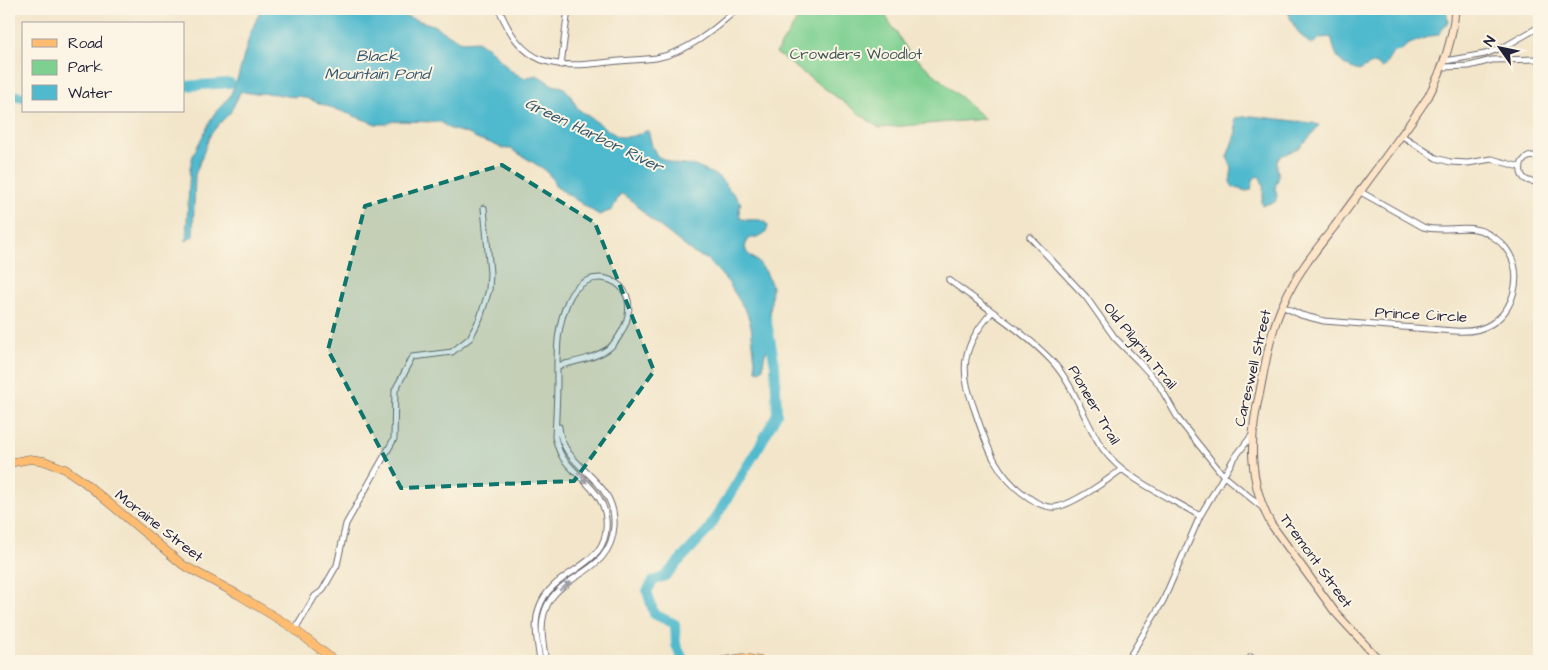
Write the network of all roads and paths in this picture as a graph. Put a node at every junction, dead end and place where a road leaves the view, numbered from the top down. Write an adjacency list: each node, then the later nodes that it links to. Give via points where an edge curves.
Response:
1 (499, 9): 8 (street, via 511,35 522,48 538,59)
2 (568, 9): 8 (street)
3 (737, 9): 8 (street, via 709,33 676,53 648,59)
4 (1455, 9): 7 (main road, Careswell Street)
5 (1539, 27): 7 (street, via 1486,54)
6 (1539, 59): 7 (street, via 1492,60 1469,66)
7 (1444, 64): 9 (main road, Careswell Street, via 1428,97)
8 (561, 65)
9 (1401, 135): 11 (street, via 1443,160 1459,164 1492,160); 13 (main road, Careswell Street)
10 (1539, 157): 11 (street, via 1530,156)
11 (1520, 167): 12 (street, via 1527,180)
12 (1539, 180)
13 (1359, 191): 17 (main road, Careswell Street, via 1301,272); 17 (street, Prince Circle, via 1422,227 1478,229 1497,240 1509,253 1515,270 1514,291 1506,308 1491,324 1464,332 1324,320 1301,315)
14 (484, 208): 35 (street, via 490,273 489,290 480,318 470,338 452,352 414,357 395,390 394,439 346,524 338,565)
15 (1030, 237): 26 (street, Old Pilgrim Trail, via 1086,297 1115,338 1158,383 1179,420)
16 (949, 280): 18 (street, Pioneer Trail)
17 (1282, 306): 21 (main road, Careswell Street, via 1270,342)
18 (992, 312): 25 (street, Pioneer Trail, via 1031,341 1062,374 1095,436); 25 (street, via 969,347 966,381 982,436 1003,474 1030,499 1044,506 1056,507 1071,502)
19 (557, 366): 19 (street, via 559,329 573,292 593,279 602,277 617,282 627,293 629,302 627,320 619,338 600,354); 20 (street)
20 (557, 404): 22 (street, via 561,439); 24 (street, via 555,437 558,450)
21 (1252, 435): 26 (street, Careswell Street); 27 (main road, Tremont Street, via 1253,469)
22 (576, 461): 24 (street); 30 (street, via 607,494)
23 (9, 463): 35 (main road, Moraine Street, via 30,459 64,469 184,565)
24 (569, 465): 29 (street, one-way to 29, via 598,495)
25 (1122, 469): 28 (street, Pioneer Trail)
26 (1224, 475): 27 (street, Old Pilgrim Trail); 28 (street, Careswell Street)
27 (1264, 509): 43 (main road, Tremont Street, via 1278,536 1318,591)
28 (1200, 516): 42 (street, Careswell Street, via 1163,601)
29 (606, 517): 30 (street); 31 (street, via 604,540 597,552)
30 (614, 517): 32 (street, via 610,544 600,560)
31 (582, 565): 32 (street); 33 (street, via 557,581)
32 (586, 571): 34 (street, one-way to 32)
33 (546, 594): 34 (street); 36 (street, via 536,630)
34 (551, 598): 36 (street, via 543,617)
35 (293, 629): 37 (main road, Moraine Street)
36 (541, 648): 38 (street); 39 (street)
37 (335, 661)
38 (540, 661)
39 (546, 661)
40 (722, 661): 41 (main road, via 743,658)
41 (761, 661)
42 (1127, 661)
43 (1380, 661)

